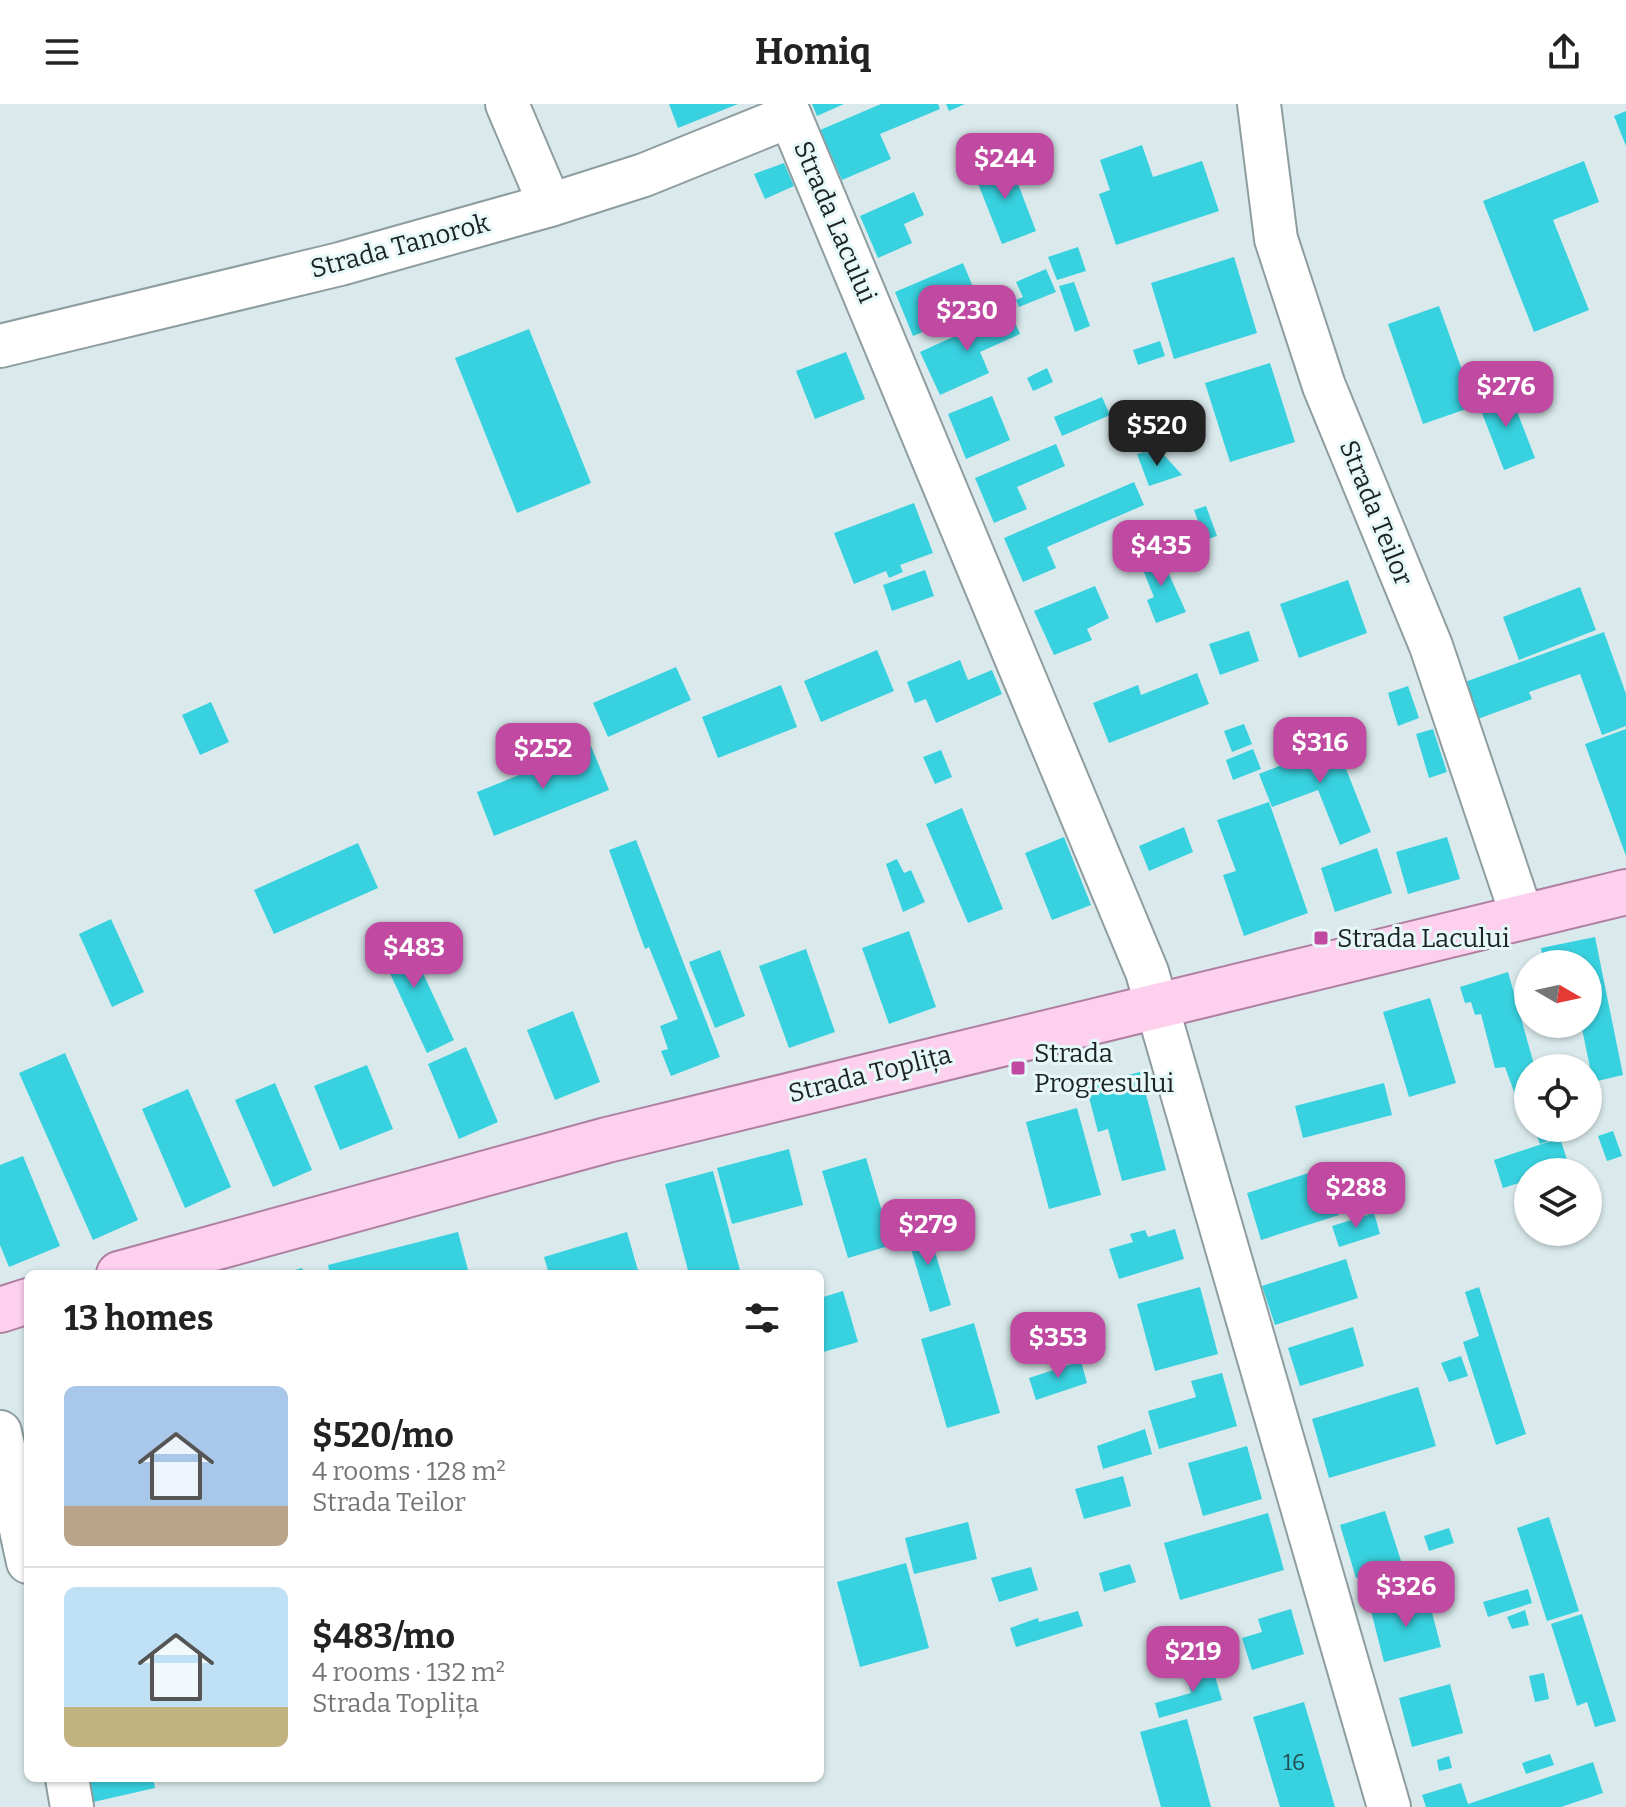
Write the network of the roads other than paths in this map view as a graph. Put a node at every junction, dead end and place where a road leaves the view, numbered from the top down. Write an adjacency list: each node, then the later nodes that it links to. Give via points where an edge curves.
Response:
1 (507, 104): 4 (street)
2 (1259, 104): 7 (street, Strada Teilor, via 1276,239 1324,386 1431,646)
3 (788, 110): 4 (street, Strada Tanorok, via 644,175); 8 (street, Strada Lacului)
4 (550, 205): 5 (street, Strada Tanorok, via 340,264)
5 (0, 346)
6 (1626, 892): 7 (main road, Strada Toplița)
7 (1522, 916): 8 (main road, Strada Toplița)
8 (1158, 1006): 9 (main road, Strada Toplița, via 607,1140); 16 (street)
9 (134, 1270)
10 (24, 1302): 11 (main road)
11 (0, 1310)
12 (0, 1432): 13 (street)
13 (24, 1543)
14 (68, 1782): 15 (street)
15 (72, 1807)
16 (1389, 1807)

